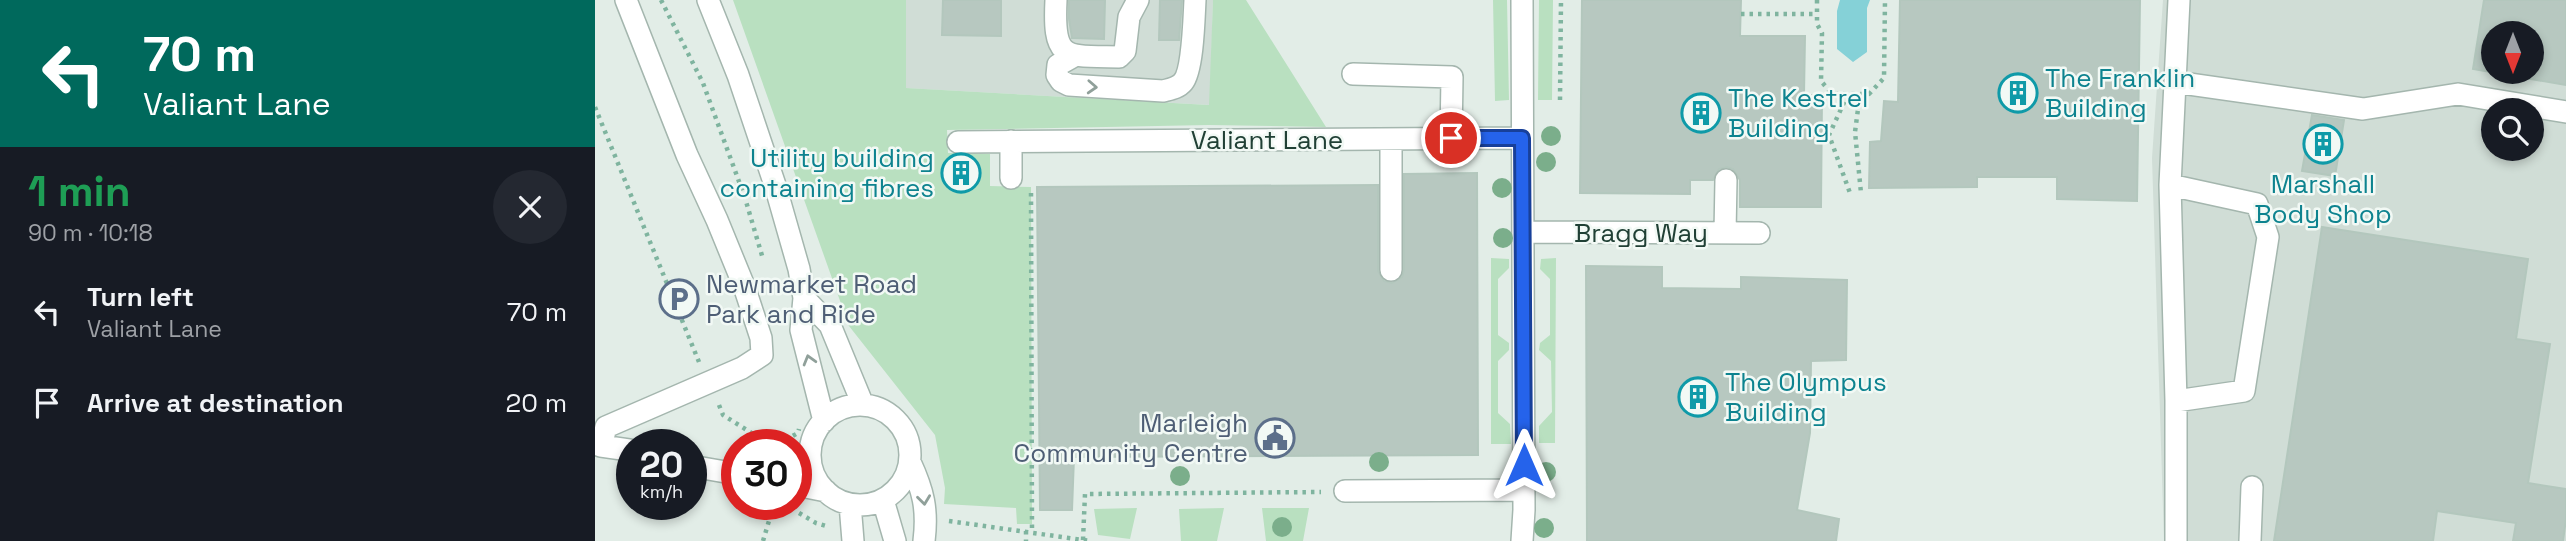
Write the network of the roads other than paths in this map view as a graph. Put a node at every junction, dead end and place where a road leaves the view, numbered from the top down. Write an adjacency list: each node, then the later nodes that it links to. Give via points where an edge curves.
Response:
1 (626, 0): 29 (street, via 717,220 761,338 762,355 606,427)
2 (708, 0): 24 (street, via 775,185)
3 (1056, 0): 8 (street, via 1057,42)
4 (1137, 0): 8 (street, via 1129,17 1125,51 1119,58)
5 (1195, 0): 8 (street, one-way to 5, via 1058,65 1057,75 1069,85 1174,89 1187,76)
6 (1523, 0): 13 (street)
7 (2179, 0): 10 (street)
8 (1074, 56)
9 (1353, 74): 12 (street, via 1452,77)
10 (2175, 82): 11 (street, via 2363,109 2458,94); 19 (street)
11 (2566, 112)
12 (1451, 138): 13 (street, Valiant Lane); 14 (street, Valiant Lane)
13 (1522, 138): 20 (street)
14 (1391, 139): 15 (street, Valiant Lane); 23 (street)
15 (1011, 141): 16 (street, Valiant Lane); 18 (street)
16 (958, 142)
17 (1726, 180): 21 (street)
18 (1021, 183)
19 (2170, 185): 25 (street); 25 (street, via 2257,204 2268,237 2244,391)
20 (1523, 232): 21 (street, Bragg Way); 36 (street)
21 (1724, 233): 22 (street, Bragg Way)
22 (1759, 233)
23 (1391, 270)
24 (804, 298): 26 (street, via 830,325); 27 (street, one-way to 24, via 801,330)
25 (2176, 401): 44 (street)
26 (863, 405): 28 (street, via 835,412); 31 (street, via 880,409 904,430)
27 (811, 429)
28 (812, 433)
29 (598, 445): 30 (street)
30 (616, 448)
31 (910, 462): 38 (street, via 896,491); 42 (street, one-way to 42, via 923,491)
32 (812, 468): 35 (street)
33 (2252, 487): 45 (street)
34 (812, 488): 35 (street)
35 (826, 491): 39 (street)
36 (1524, 491): 37 (street); 43 (street)
37 (1345, 492)
38 (883, 500): 39 (street); 41 (street)
39 (850, 504): 40 (street)
40 (853, 541)
41 (895, 541)
42 (924, 541)
43 (1522, 541)
44 (2176, 541)
45 (2250, 541)

